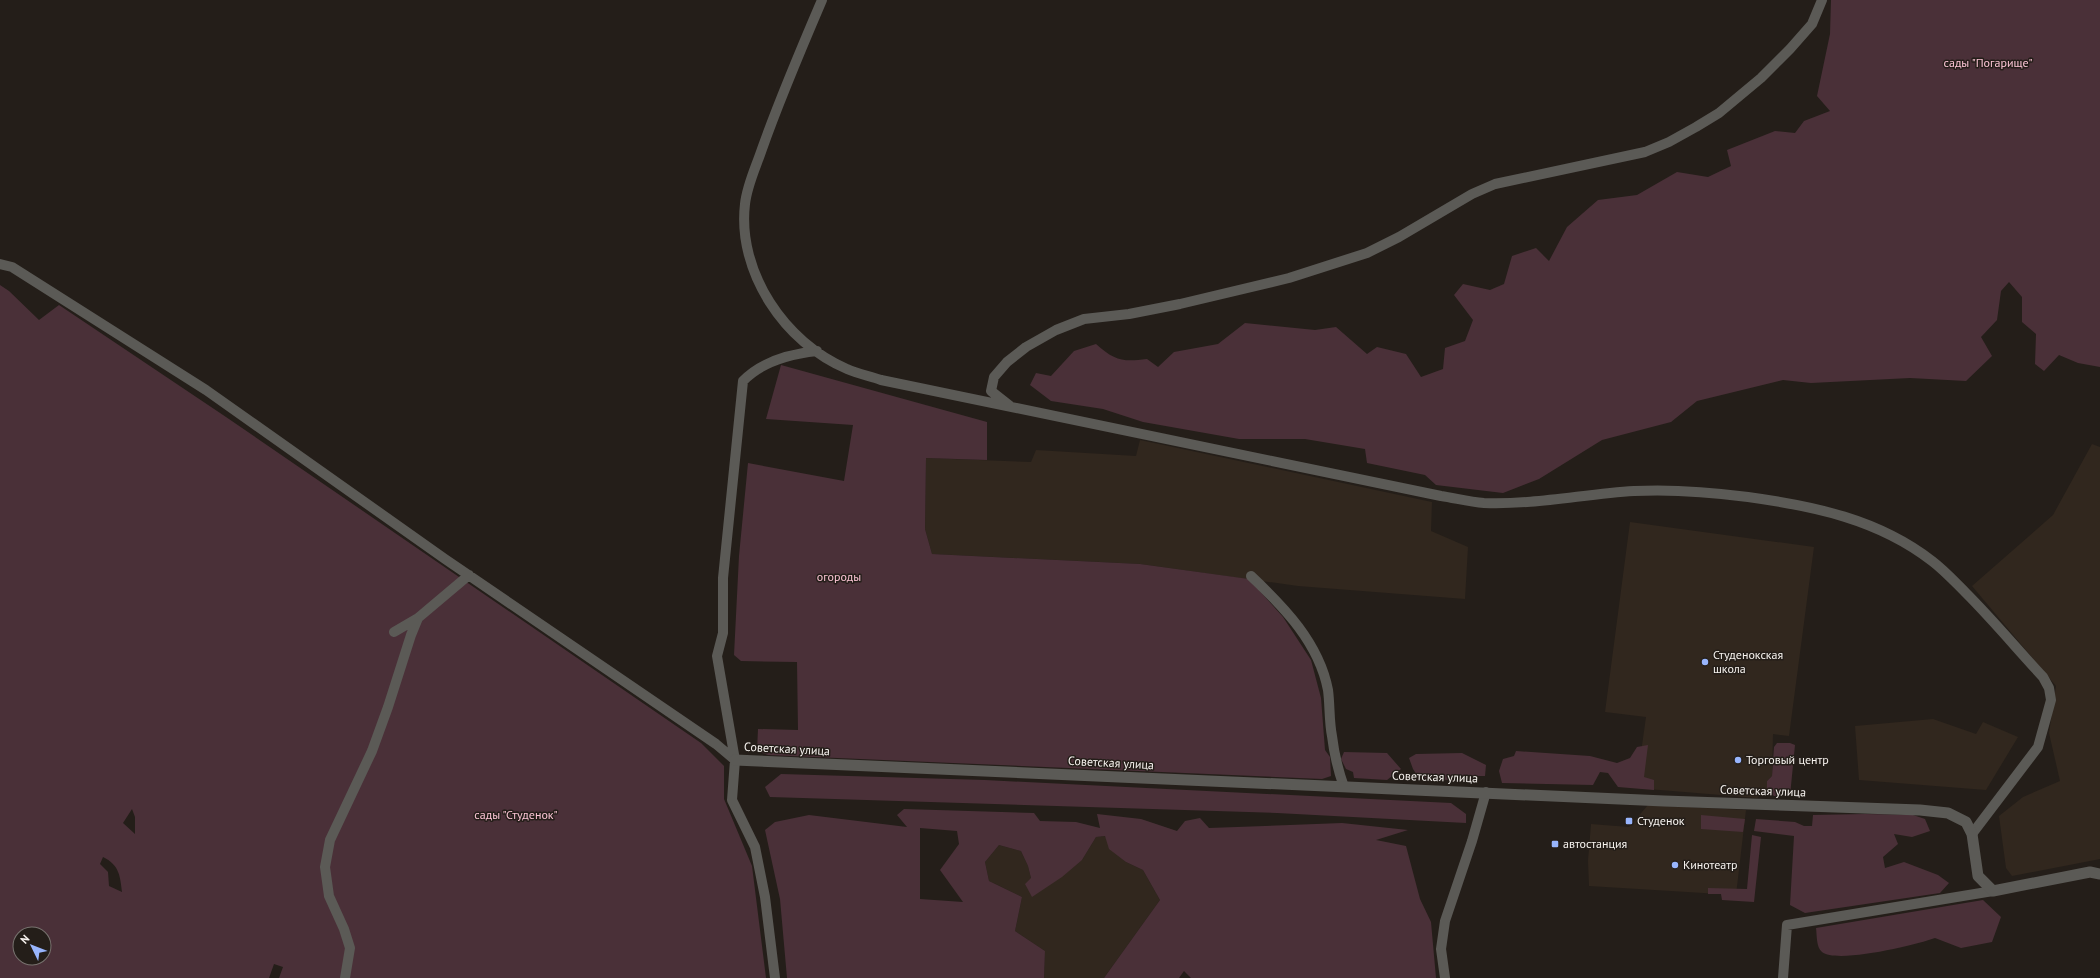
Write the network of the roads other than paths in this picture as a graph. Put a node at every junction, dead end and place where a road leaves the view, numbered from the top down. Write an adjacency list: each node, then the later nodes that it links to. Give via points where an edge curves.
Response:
1 (822, 0): 4 (street, via 778,105 753,176 745,203 744,225 746,248 766,297 783,320)
2 (1822, 0): 5 (street, via 1812,24 1761,78 1719,113 1669,142 1645,152 1495,184 1472,194 1367,253 1317,270 1180,304 1129,314 1084,319 1056,330 1026,347 1007,362 994,377 991,390)
3 (0, 264): 6 (street, via 12,267 206,390)
4 (817, 351): 5 (street, via 846,369 881,380); 10 (street, via 794,353 753,371 743,381 723,578 723,633 717,656)
5 (1012, 408): 13 (street, via 1482,503 1518,503 1597,493 1653,490 1714,492 1814,508 1882,530 1909,544 1952,579 2043,677 2049,688 2051,700 2038,747)
6 (469, 574): 8 (street); 10 (street, via 716,744)
7 (1251, 576): 11 (street, via 1296,625 1315,654 1328,690 1332,736)
8 (418, 618): 9 (street); 16 (street, via 372,751 330,840 325,867 328,896 350,948)
9 (394, 632)
10 (735, 760): 11 (street, Советская улица); 17 (street, via 732,800 755,847 765,897)
11 (1344, 786): 12 (street, Советская улица)
12 (1486, 792): 13 (street, Советская улица, via 1920,810 1948,814 1966,822); 18 (street, Советская улица, via 1445,921 1440,949)
13 (1972, 834): 15 (street, via 1978,876)
14 (2100, 874): 15 (street, via 2090,872)
15 (1993, 891): 19 (street, via 1787,925)
16 (345, 978)
17 (775, 978)
18 (1445, 978)
19 (1783, 978)

